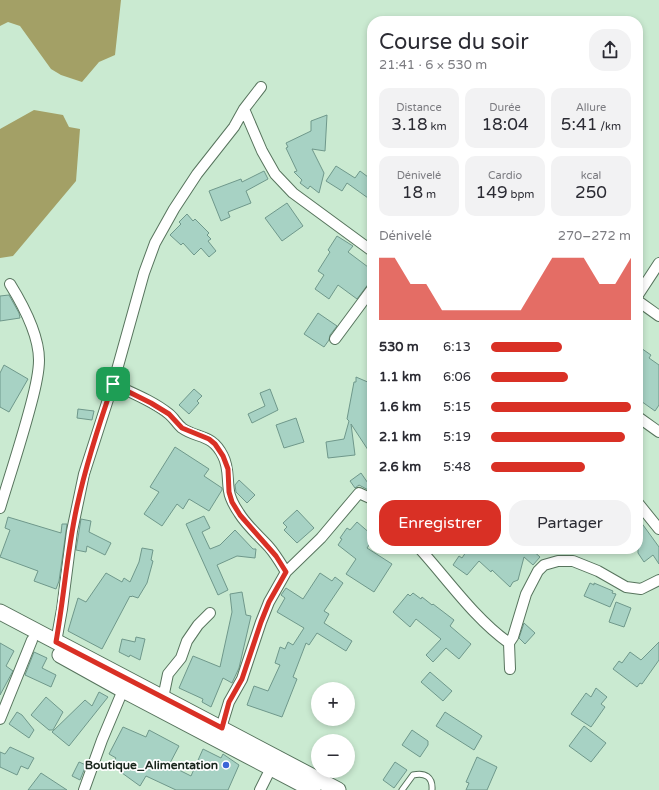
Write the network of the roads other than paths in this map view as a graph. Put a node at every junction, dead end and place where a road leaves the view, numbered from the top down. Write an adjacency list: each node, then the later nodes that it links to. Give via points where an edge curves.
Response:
1 (261, 87): 2 (street)
2 (244, 109): 3 (street, via 275,174 293,193); 11 (street, via 234,127 197,174 155,243)
3 (367, 247)
4 (659, 263): 6 (street)
5 (10, 284): 15 (street, via 32,328 39,361 22,438)
6 (643, 287)
7 (367, 296): 10 (street)
8 (643, 305): 9 (street)
9 (659, 316)
10 (335, 339)
11 (113, 384): 19 (street, via 163,410 182,428 215,444 228,469 232,502); 25 (street, via 78,501)
12 (643, 421): 13 (street)
13 (659, 432)
14 (367, 496): 19 (street, via 360,493 321,538)
15 (0, 508)
16 (643, 509): 17 (street)
17 (659, 529)
18 (424, 554): 26 (street, via 466,603 496,634)
19 (286, 572): 31 (street, via 269,602 242,679 229,702)
20 (659, 580): 26 (street, via 641,589 626,587 598,571 573,561 558,561 544,565 526,594)
21 (0, 612): 25 (main road)
22 (210, 613): 29 (street, via 198,625 187,641 181,658 168,674)
23 (0, 622): 24 (main road)
24 (32, 640): 28 (main road); 30 (street)
25 (56, 642): 29 (main road)
26 (509, 643): 27 (street)
27 (510, 669)
28 (123, 690): 32 (main road); 33 (street)
29 (163, 698): 31 (main road)
30 (0, 719)
31 (222, 728): 36 (main road)
32 (271, 768): 34 (street); 35 (main road)
33 (84, 790)
34 (260, 790)
35 (313, 790)
36 (338, 790)
37 (402, 790): 38 (lane, via 413,775 420,773 431,780)
38 (432, 790)

